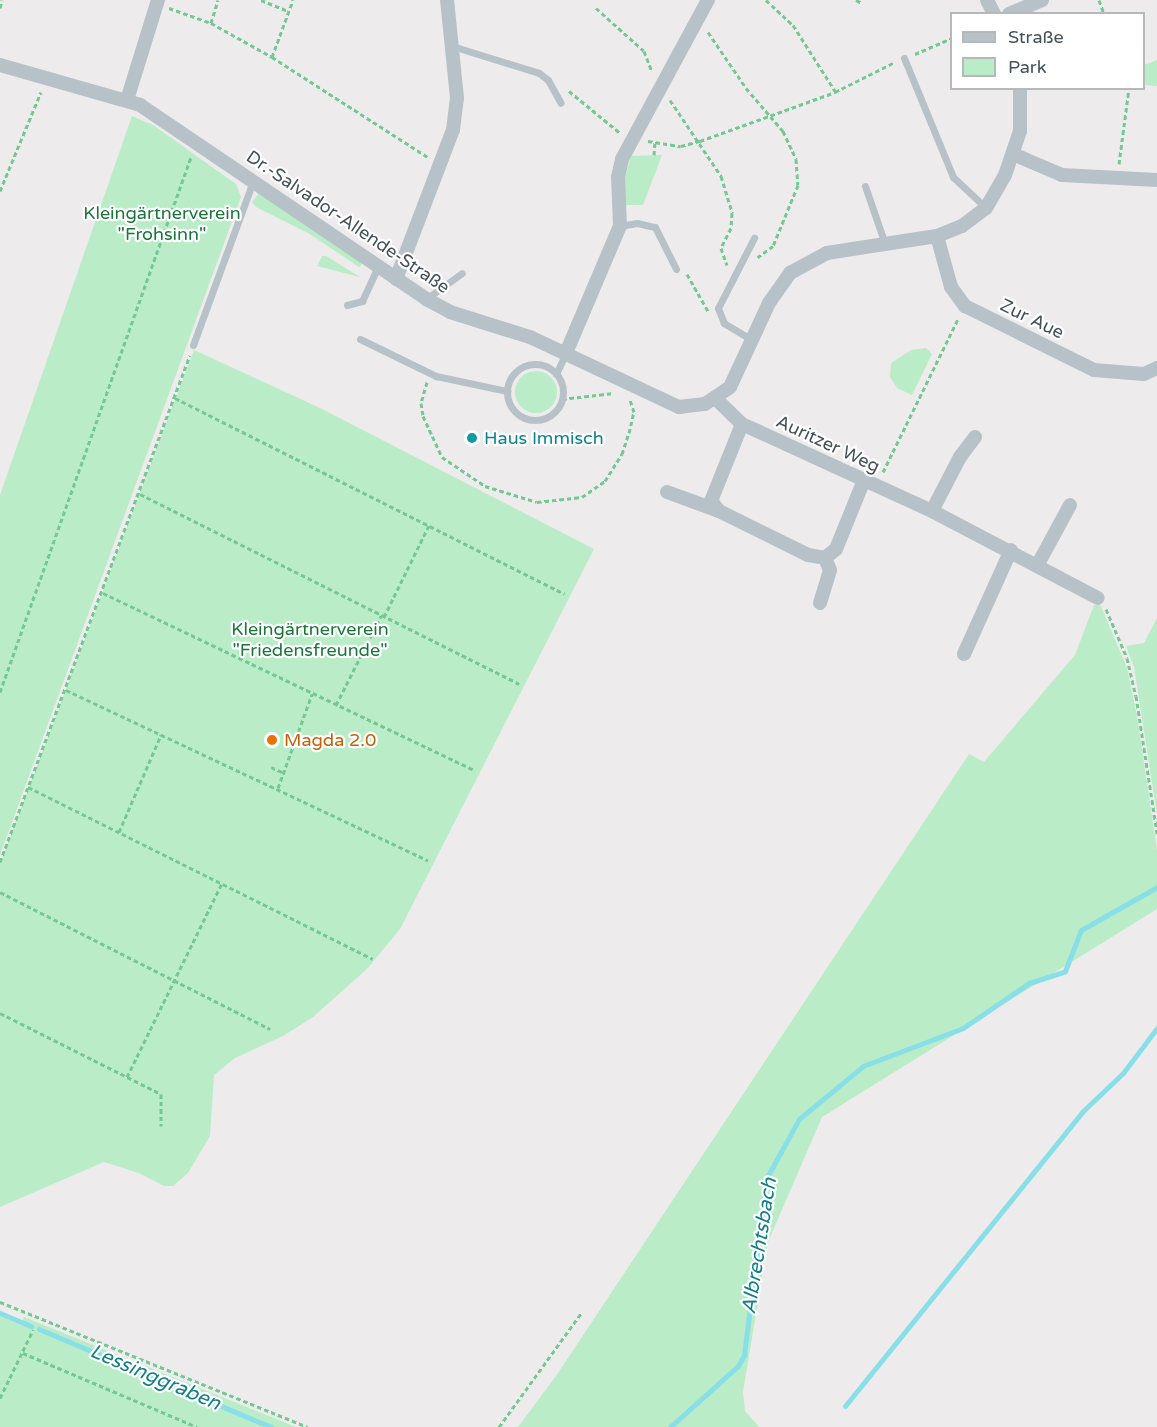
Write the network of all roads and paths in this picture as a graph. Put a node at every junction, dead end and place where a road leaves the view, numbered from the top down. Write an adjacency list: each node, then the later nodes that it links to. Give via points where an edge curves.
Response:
1 (2, 0): 12 (path)
2 (218, 0): 17 (path)
3 (261, 0): 14 (path)
4 (293, 0): 14 (path)
5 (447, 0): 19 (street)
6 (708, 0): 16 (street)
7 (766, 0): 27 (path, via 793,25)
8 (856, 0): 11 (path)
9 (1042, 0): 15 (street)
10 (157, 2): 17 (path); 28 (street)
11 (862, 3)
12 (0, 8)
13 (596, 8): 24 (path, via 644,51)
14 (288, 11): 20 (path)
15 (1014, 12)
16 (700, 20): 24 (street); 30 (path)
17 (211, 23): 20 (path)
18 (950, 38): 21 (path)
19 (452, 46): 29 (lane, via 538,73 548,80); 37 (street, via 457,98)
20 (272, 57): 37 (path)
21 (904, 58): 27 (path); 43 (lane, via 953,177)
22 (0, 65): 23 (street, Dr.-Salvador-Allende-Straße)
23 (46, 79): 28 (street, Dr.-Salvador-Allende-Straße); 42 (path)
24 (661, 88): 31 (street); 32 (path)
25 (1020, 90): 34 (street, via 1022,114)
26 (1129, 90): 38 (path)
27 (835, 92): 30 (path)
28 (126, 100): 40 (street, Dr.-Salvador-Allende-Straße, via 140,105)
29 (561, 103)
30 (770, 116): 32 (path); 48 (path, via 791,144 798,185 773,246 754,260)
31 (636, 138): 33 (path); 44 (street, via 622,159 618,177)
32 (700, 141): 33 (path, via 681,146); 52 (path, via 721,176 731,205 731,228 722,248)
33 (655, 142): 35 (path)
34 (1013, 154): 38 (street, via 1062,175); 43 (street)
35 (654, 155)
36 (190, 159): 92 (path)
37 (442, 166): 53 (street)
38 (1117, 177): 39 (street)
39 (1157, 180)
40 (253, 181): 49 (street, Dr.-Salvador-Allende-Straße); 61 (lane)
41 (865, 186): 47 (lane)
42 (0, 191)
43 (986, 208): 45 (street, via 962,226)
44 (620, 226): 50 (lane, via 637,223 655,227); 62 (street)
45 (937, 236): 47 (street); 57 (street, via 951,286)
46 (754, 238): 48 (lane)
47 (885, 244): 60 (street, via 827,253 790,273 769,303)
48 (742, 260): 52 (lane)
49 (378, 266): 53 (street, Dr.-Salvador-Allende-Straße); 56 (lane, via 362,301)
50 (676, 270)
51 (462, 273): 54 (lane)
52 (734, 274): 60 (lane, via 719,300 720,316 724,323)
53 (396, 279): 54 (street, Dr.-Salvador-Allende-Straße)
54 (426, 299): 62 (street, Dr.-Salvador-Allende-Straße, via 450,312 530,337)
55 (700, 304): 58 (path)
56 (347, 305)
57 (964, 306): 63 (street, Zur Aue, via 1094,370 1143,374); 74 (path)
58 (704, 310)
59 (360, 339): 65 (lane)
60 (752, 339): 71 (street, via 733,382)
61 (194, 345): 69 (path)
62 (566, 353): 64 (lane); 71 (street, Dr.-Salvador-Allende-Straße, via 678,407)
63 (1157, 368)
64 (556, 374): 66 (lane, via 540,364 521,367 514,373); 70 (lane)
65 (436, 376): 66 (lane); 68 (path, via 425,385 421,403 430,435 442,457 485,486 537,502 576,499 605,481 622,454 633,422 632,402)
66 (507, 391): 70 (lane, via 518,414 535,420 552,414)
67 (620, 394): 70 (path)
68 (624, 395)
69 (174, 397): 76 (path); 80 (path)
70 (562, 399)
71 (716, 399): 72 (street, Auritzer Weg)
72 (742, 424): 74 (street, Auritzer Weg); 78 (street, via 714,488 711,501)
73 (975, 437): 79 (street)
74 (870, 483): 79 (street, Auritzer Weg); 82 (street, via 836,549)
75 (667, 492): 78 (street)
76 (139, 493): 84 (path); 88 (path)
77 (1070, 505): 83 (street)
78 (719, 511): 82 (street, via 808,555)
79 (932, 511): 81 (street, Auritzer Weg)
80 (429, 525): 85 (path); 88 (path)
81 (1011, 550): 83 (street, Auritzer Weg); 89 (street)
82 (825, 558): 87 (street, via 830,570)
83 (1038, 564): 86 (street, Auritzer Weg)
84 (103, 594): 91 (path); 93 (path)
85 (564, 594)
86 (1098, 598): 102 (path, via 1114,624 1136,696)
87 (820, 603)
88 (382, 617): 90 (path); 94 (path)
89 (964, 654)
90 (519, 684)
91 (66, 689): 95 (path); 99 (path)
92 (0, 692)
93 (312, 694): 94 (path); 98 (path)
94 (336, 705): 97 (path)
95 (162, 734): 100 (path); 101 (path)
96 (271, 767): 98 (path)
97 (474, 770)
98 (284, 773): 100 (path)
99 (28, 787): 101 (path); 104 (path)
100 (278, 788): 103 (path)
101 (119, 832): 105 (path)
102 (1157, 834)
103 (428, 860)
104 (0, 862)
105 (222, 883): 107 (path); 108 (path)
106 (0, 892): 108 (path)
107 (373, 959)
108 (175, 981): 110 (path); 111 (path)
109 (0, 1013): 111 (path)
110 (270, 1029)
111 (127, 1077): 112 (path, via 161,1094)
112 (160, 1126)
113 (0, 1302): 115 (path)
114 (582, 1312): 122 (path)
115 (39, 1317): 116 (path); 121 (path)
116 (36, 1324)
117 (33, 1330): 118 (path)
118 (23, 1353): 119 (path); 120 (path)
119 (0, 1398)
120 (197, 1427)
121 (308, 1427)
122 (499, 1427)

